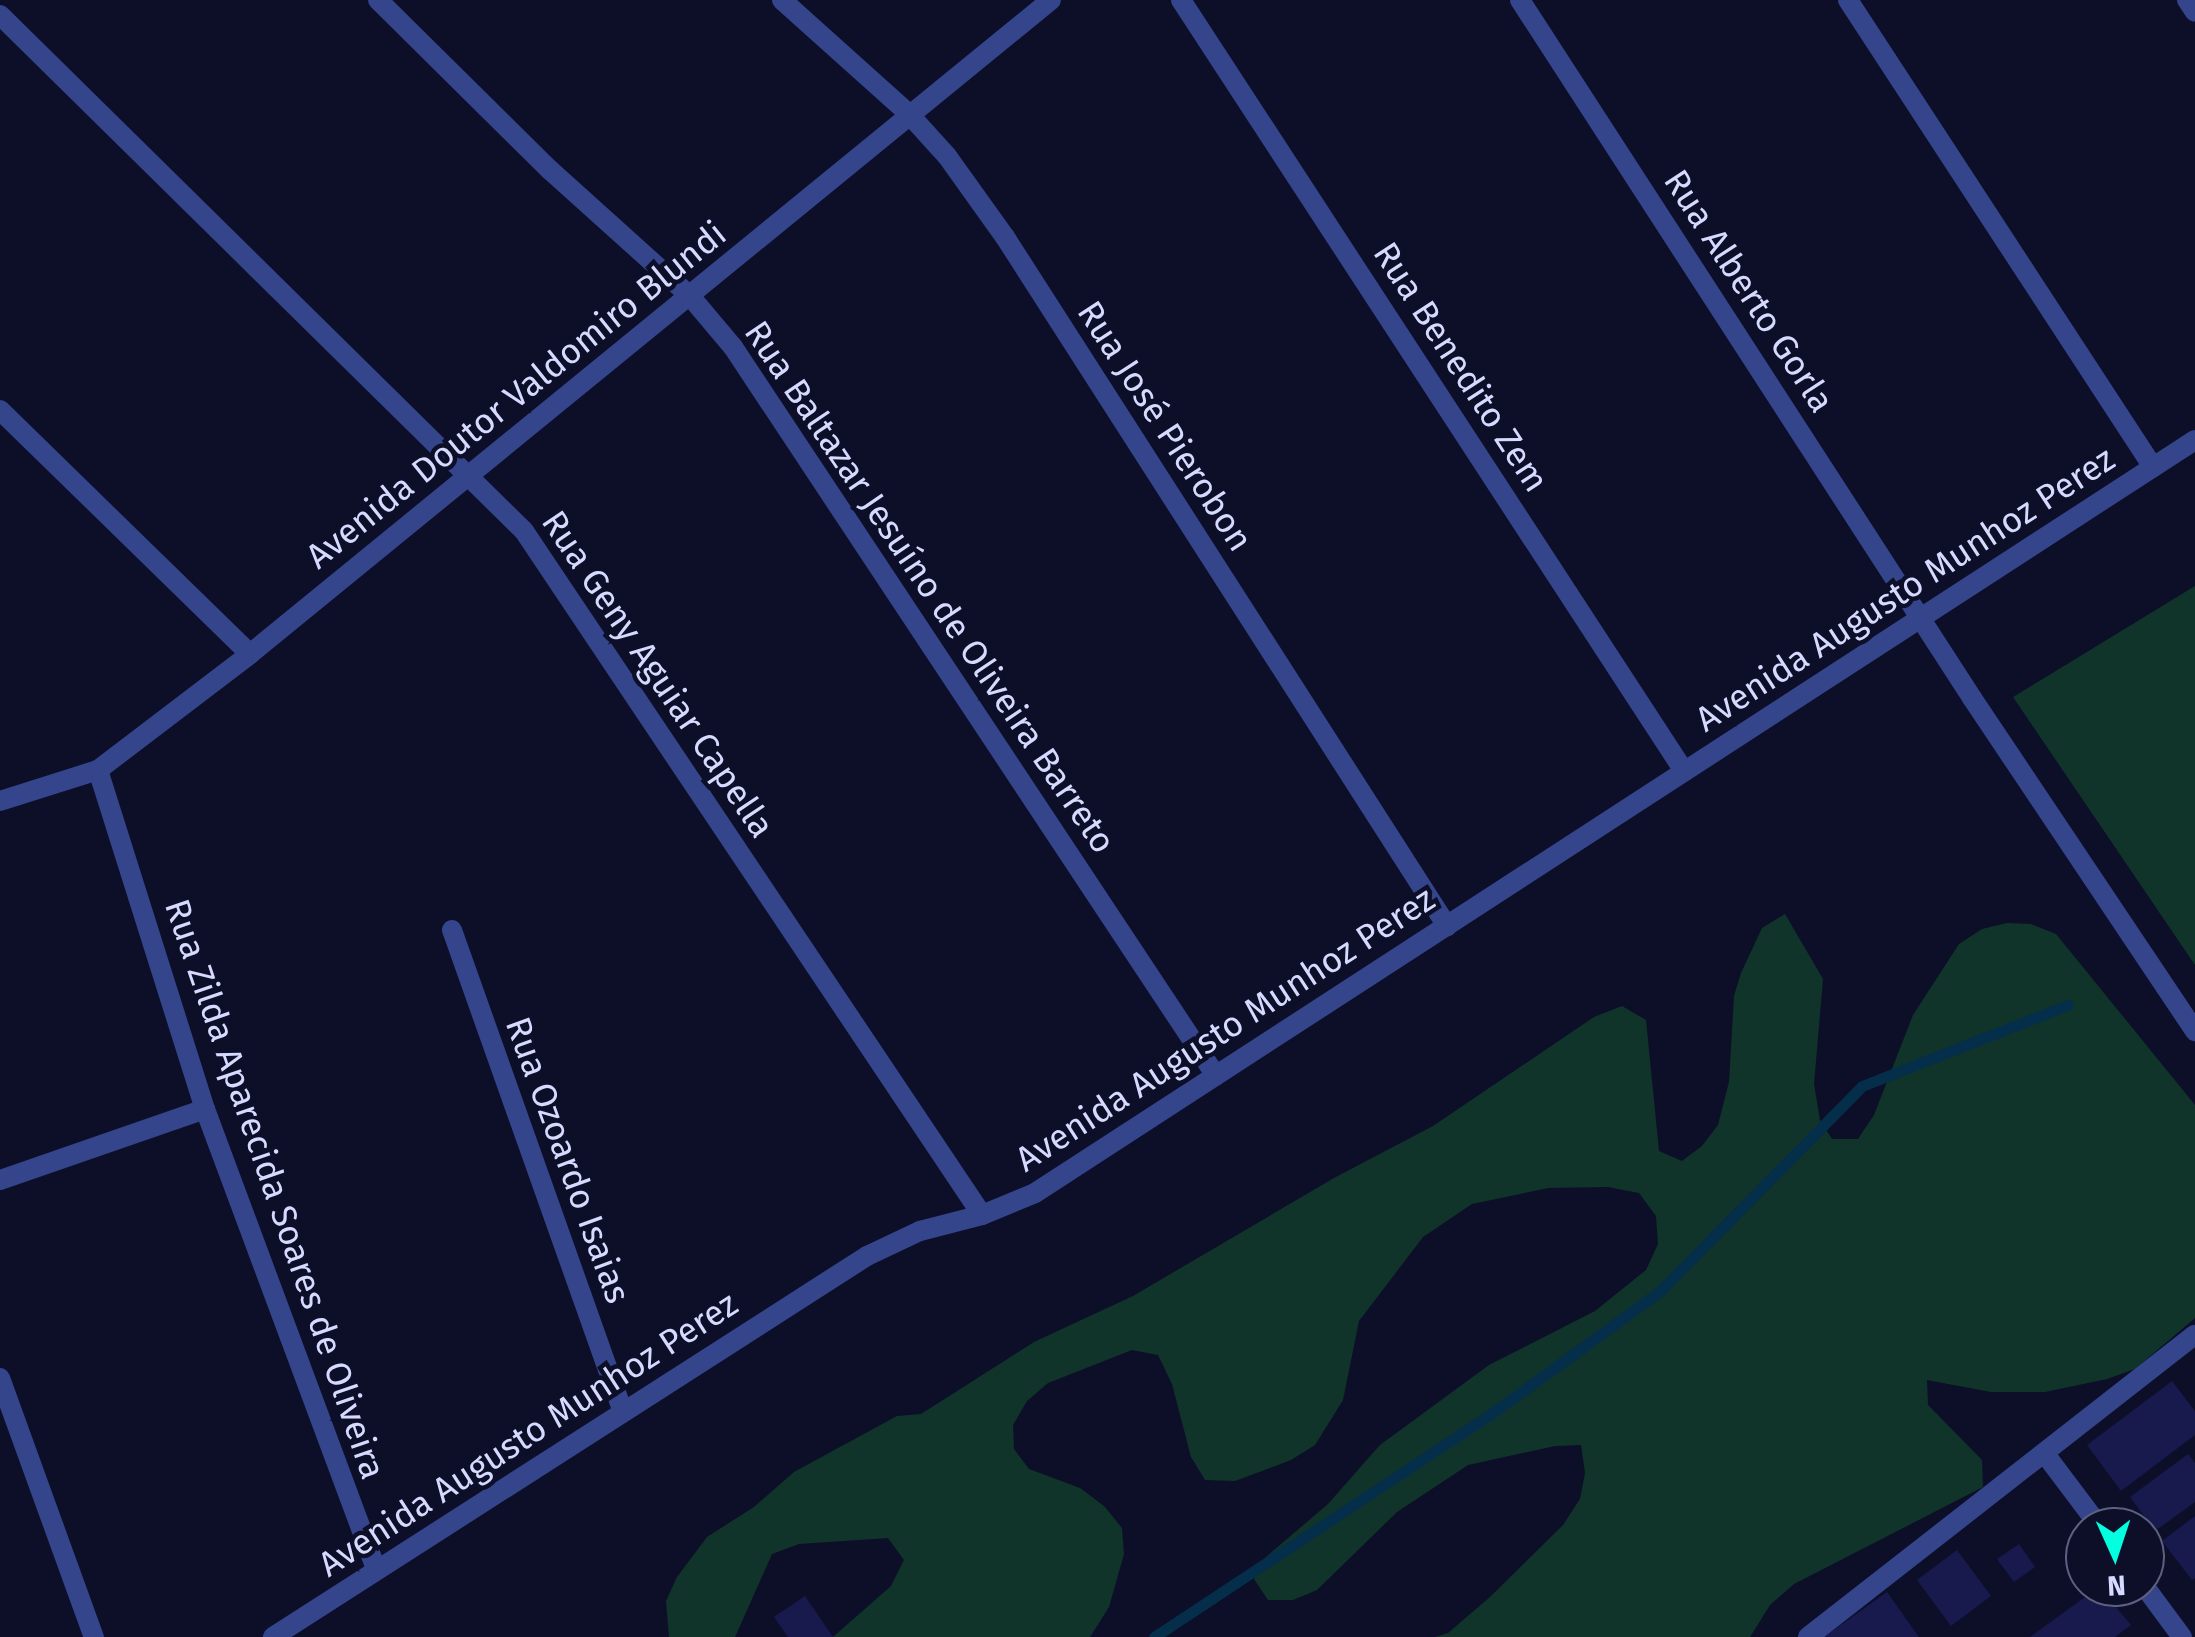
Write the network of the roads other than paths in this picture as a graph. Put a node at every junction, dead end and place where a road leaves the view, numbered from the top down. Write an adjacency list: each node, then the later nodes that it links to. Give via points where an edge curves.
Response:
1 (378, 0): 11 (street, Rua Baltazar Jesuíno de Oliveira Barreto)
2 (782, 0): 10 (street, Rua José Pierobon)
3 (1051, 0): 10 (street, Avenida Doutor Valdomiro Blundi)
4 (1181, 0): 19 (street, Rua Benedito Zem)
5 (1520, 0): 16 (street, Rua Alberto Gorla)
6 (1848, 0): 14 (street)
7 (2187, 0): 8 (street)
8 (2195, 12)
9 (0, 15): 15 (street, Rua Geny Aguiar Capella)
10 (908, 113): 11 (street, Avenida Doutor Valdomiro Blundi); 21 (street, Rua José Pierobon, via 1005,236)
11 (690, 296): 15 (street, Avenida Doutor Valdomiro Blundi); 24 (street, Rua Baltazar Jesuíno de Oliveira Barreto, via 784,416)
12 (0, 410): 17 (street)
13 (2195, 440): 14 (street, Avenida Augusto Munhoz Perez)
14 (2154, 467): 16 (street, Avenida Augusto Munhoz Perez)
15 (471, 474): 17 (street, Avenida Doutor Valdomiro Blundi); 27 (street, Rua Geny Aguiar Capella, via 560,581)
16 (1925, 618): 19 (street, Avenida Augusto Munhoz Perez); 23 (street, Rua Alberto Gorla)
17 (250, 654): 18 (street, Avenida Doutor Valdomiro Blundi)
18 (98, 770): 20 (street, Avenida Doutor Valdomiro Blundi); 25 (street, Rua Zilda Aparecida Soares de Oliveira)
19 (1684, 771): 21 (street, Avenida Augusto Munhoz Perez)
20 (2, 799)
21 (1447, 926): 24 (street, Avenida Augusto Munhoz Perez)
22 (452, 930): 30 (street, Rua Ozoardo Isaias)
23 (2195, 1031)
24 (1216, 1076): 27 (street, Avenida Augusto Munhoz Perez, via 1035,1193)
25 (204, 1109): 26 (street); 33 (street, Rua Zilda Aparecida Soares de Oliveira)
26 (0, 1180)
27 (982, 1216): 30 (street, Avenida Augusto Munhoz Perez, via 920,1231 867,1256)
28 (2195, 1335): 31 (street)
29 (0, 1378): 35 (street)
30 (623, 1412): 33 (street, Avenida Augusto Munhoz Perez)
31 (2045, 1454): 32 (street); 37 (street)
32 (2085, 1507)
33 (376, 1570): 36 (street, Avenida Augusto Munhoz Perez)
34 (2160, 1607): 38 (street)
35 (94, 1637)
36 (272, 1637)
37 (1808, 1637)
38 (2182, 1637)

